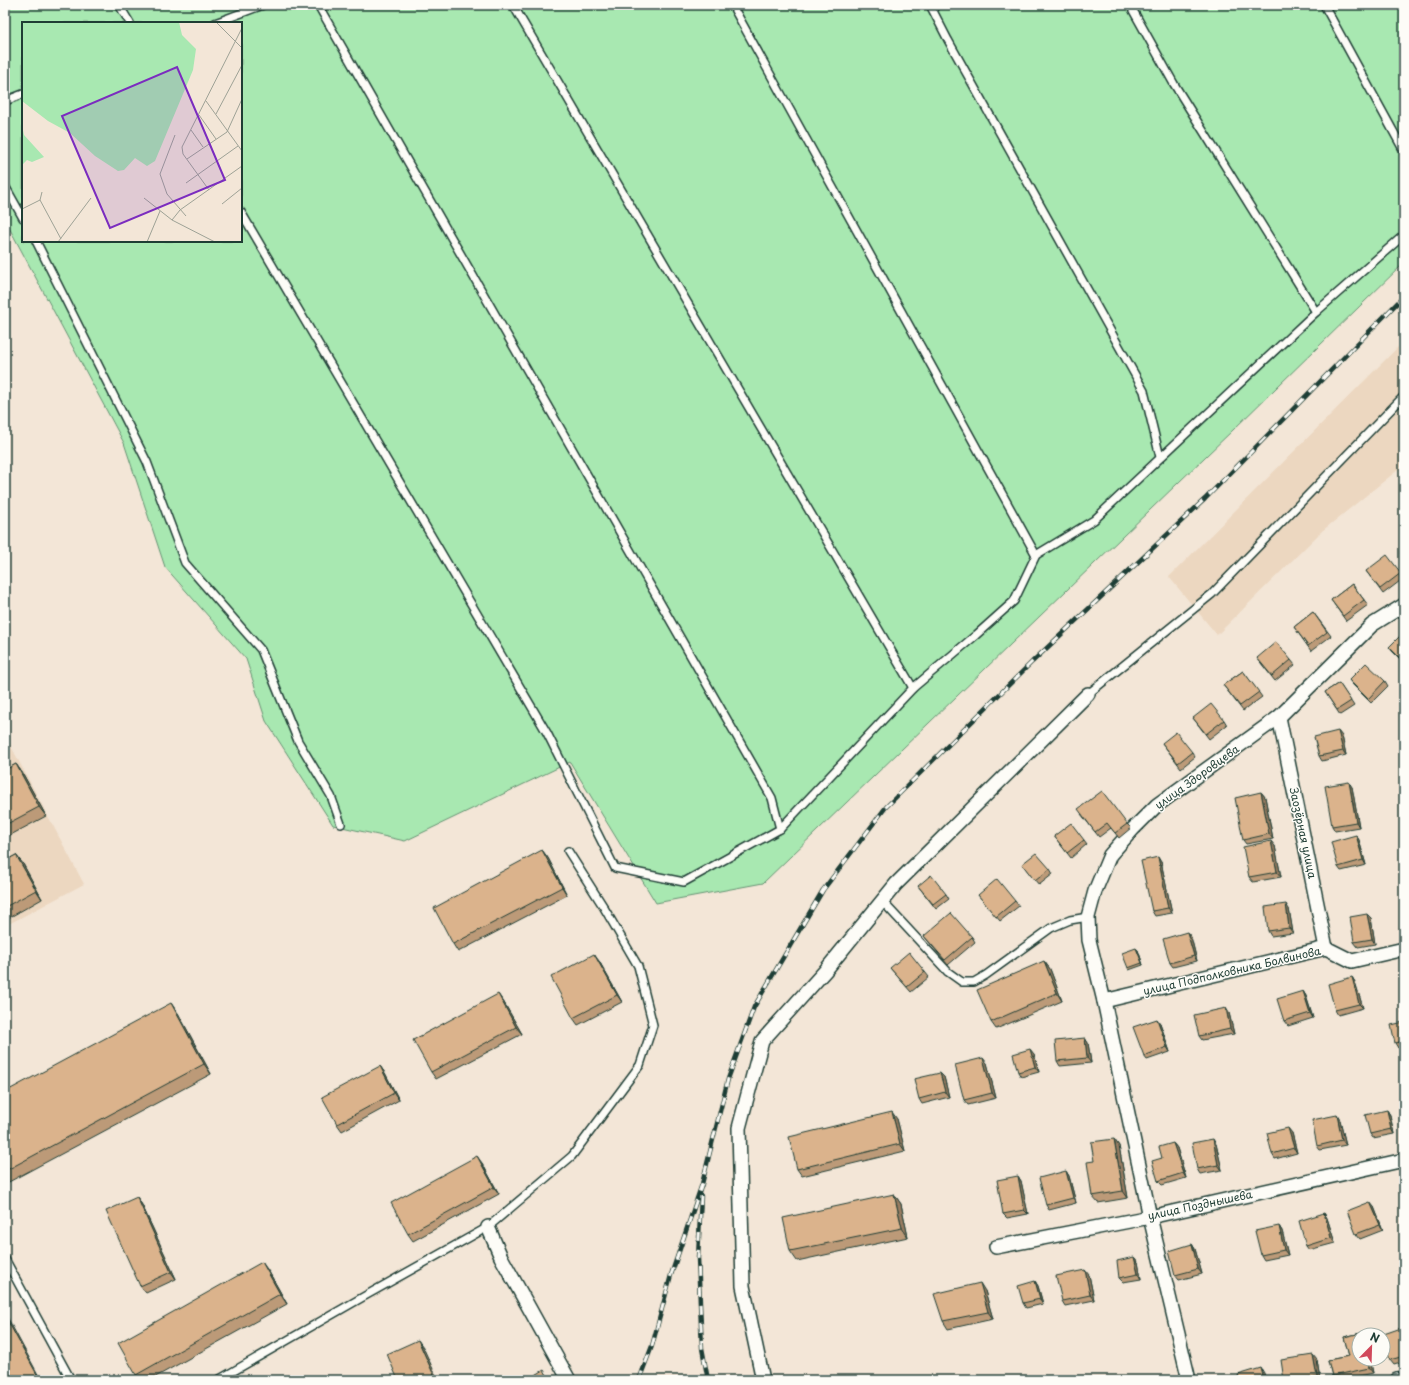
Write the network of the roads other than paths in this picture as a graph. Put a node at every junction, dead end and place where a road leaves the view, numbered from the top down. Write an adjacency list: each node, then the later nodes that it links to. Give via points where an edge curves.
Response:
1 (119, 5): 9 (lane)
2 (263, 5): 10 (lane)
3 (318, 5): 28 (lane, via 772,798)
4 (513, 5): 24 (lane)
5 (732, 5): 22 (lane)
6 (930, 5): 21 (lane, via 1144,391)
7 (1130, 5): 19 (lane, via 1174,84)
8 (1324, 5): 13 (lane)
9 (129, 22)
10 (218, 22)
11 (22, 94): 12 (lane)
12 (5, 101)
13 (1404, 152)
14 (5, 186): 16 (lane)
15 (242, 214): 28 (lane, via 547,733 615,868 684,882)
16 (22, 216)
17 (1404, 235): 19 (lane)
18 (37, 242): 27 (lane, via 147,462 185,563 261,650 298,741 331,796)
19 (1316, 312): 21 (lane)
20 (1404, 396): 25 (lane, via 1212,594)
21 (1160, 457): 22 (lane, via 1094,520)
22 (1036, 555): 24 (lane, via 1014,601)
23 (1404, 605): 26 (street, улица Здоровцева, via 1372,625)
24 (913, 688): 28 (lane)
25 (1088, 694): 30 (street, via 896,884)
26 (1279, 717): 31 (street, улица Здоровцева, via 1157,805 1133,829 1110,855 1095,891); 32 (street, Заозёрная улица)
27 (341, 824)
28 (780, 830)
29 (568, 851): 37 (lane, via 638,966 653,1025 640,1065 572,1156)
30 (882, 901): 31 (lane, via 948,972 962,982 974,982 986,975 1051,928 1070,920); 44 (street, via 825,971 762,1041 739,1128 743,1286)
31 (1088, 917): 34 (street, улица Здоровцева, via 1089,940)
32 (1326, 948): 33 (street, улица Подполковника Болвинова, via 1352,961); 34 (street, улица Подполковника Болвинова)
33 (1404, 949)
34 (1104, 1001): 36 (street, улица Здоровцева)
35 (1404, 1160): 36 (street, улица Позднышева)
36 (1150, 1216): 38 (street, улица Позднышева); 45 (street, улица Здоровцева)
37 (488, 1227): 42 (lane); 43 (street)
38 (996, 1247)
39 (5, 1259): 41 (lane)
40 (1404, 1378): 46 (street)
41 (71, 1380)
42 (218, 1380)
43 (569, 1380)
44 (763, 1380)
45 (1189, 1380)
46 (1398, 1380)

